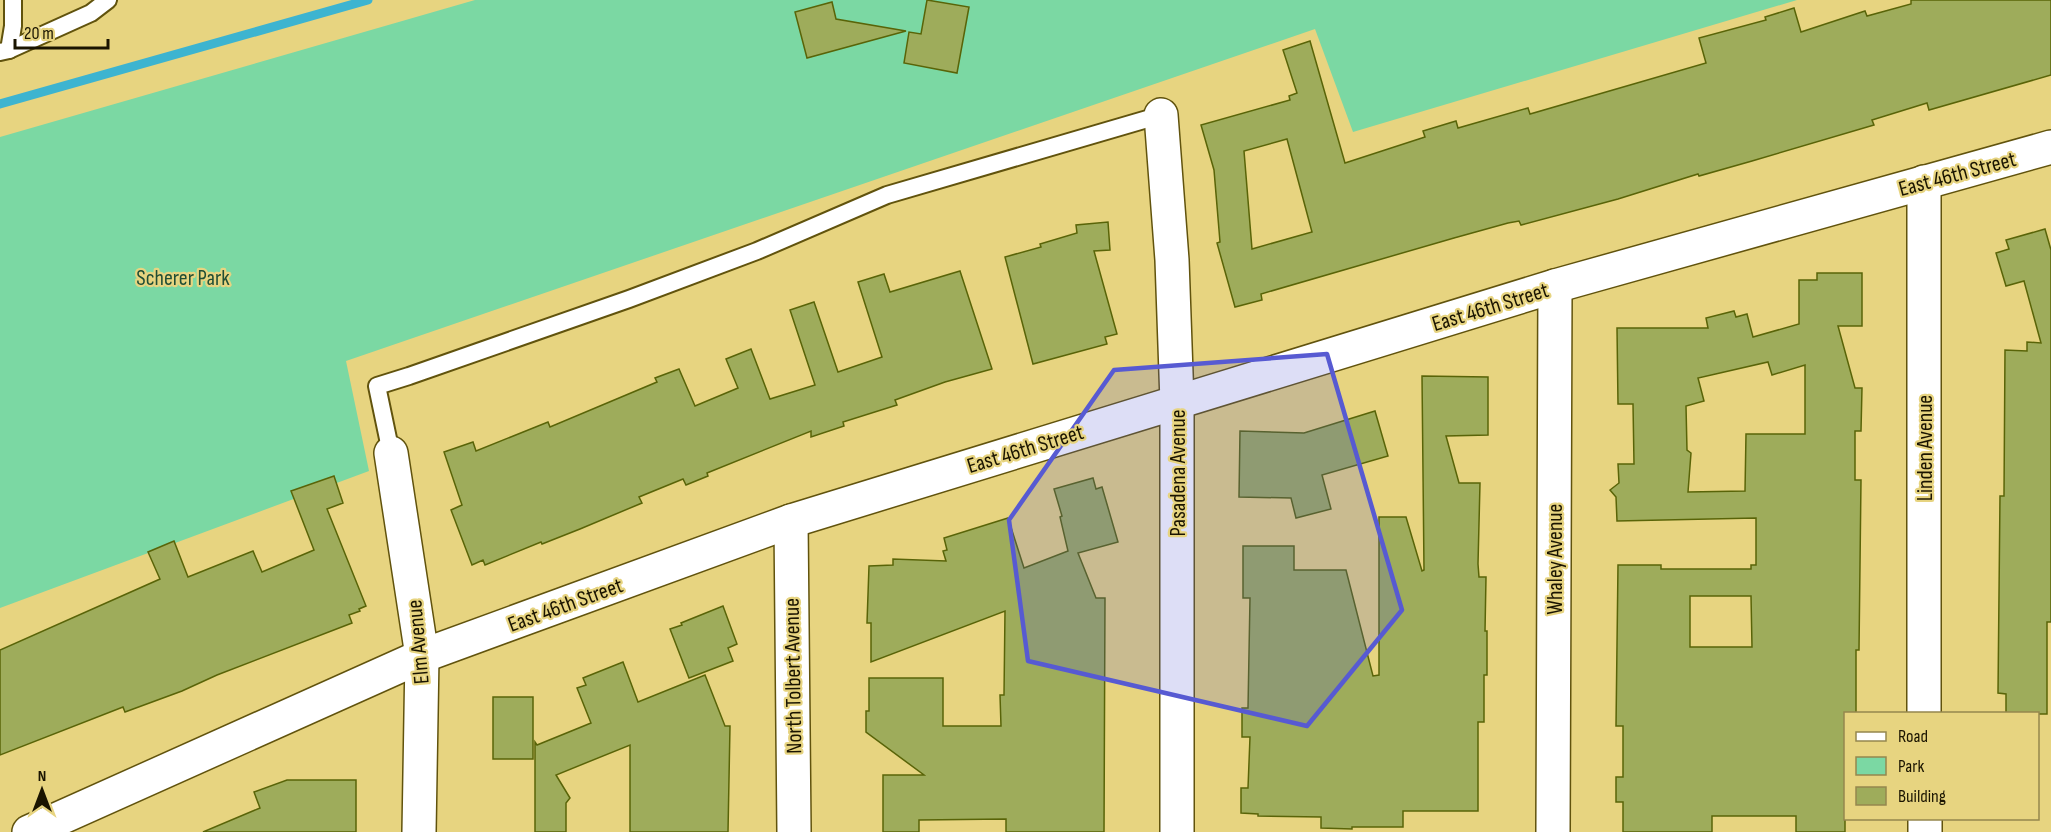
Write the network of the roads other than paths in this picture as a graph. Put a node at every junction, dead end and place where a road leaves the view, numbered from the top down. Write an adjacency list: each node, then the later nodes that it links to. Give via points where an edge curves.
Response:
1 (13, 0): 3 (lane, via 13,26)
2 (108, 0): 3 (lane, via 91,13)
3 (4, 51)
4 (1161, 115): 8 (street, Pasadena Avenue); 9 (lane, via 887,195 757,251 629,299 377,386)
5 (2051, 147): 6 (street, East 46th Street)
6 (1924, 182): 7 (street, East 46th Street); 12 (street, Linden Avenue)
7 (1555, 285): 8 (street, East 46th Street); 17 (street, Whaley Avenue)
8 (1177, 402): 10 (street, East 46th Street); 16 (street, Pasadena Avenue)
9 (391, 453): 11 (street, Elm Avenue)
10 (791, 521): 11 (street, East 46th Street); 15 (street, North Tolbert Avenue)
11 (422, 656): 13 (street, East 46th Street); 14 (street, Elm Avenue)
12 (1924, 712)
13 (29, 832)
14 (419, 832)
15 (794, 832)
16 (1177, 832)
17 (1553, 832)

